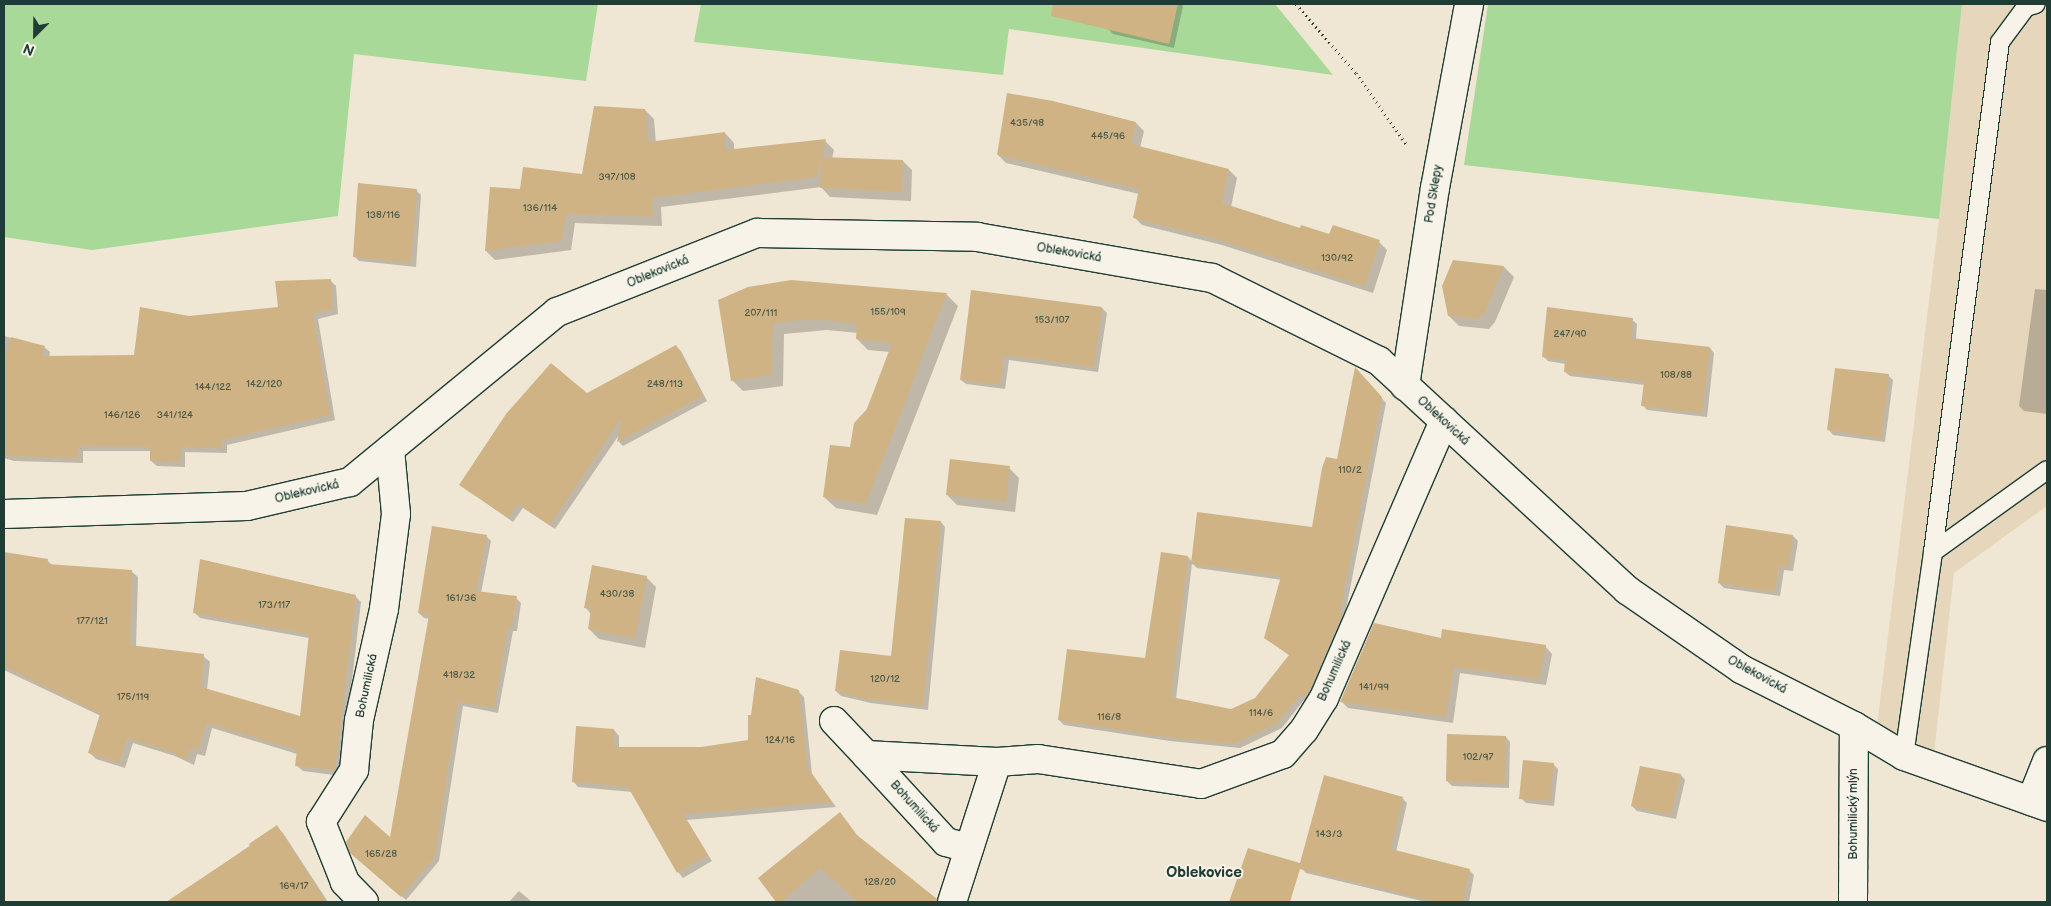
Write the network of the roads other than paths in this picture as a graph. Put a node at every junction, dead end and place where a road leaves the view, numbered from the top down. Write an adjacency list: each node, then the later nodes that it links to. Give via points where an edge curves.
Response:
1 (1469, 4): 3 (street, Pod Sklepy, via 1435,188)
2 (2036, 4): 8 (lane, via 2026,7 2000,42)
3 (1405, 386): 4 (street, Oblekovická); 5 (street, Oblekovická, via 1379,361 1212,278 977,237 757,233 557,312)
4 (1444, 421): 10 (street, Oblekovická, via 1627,590 1741,669); 14 (street, Bohumilická, via 1324,698 1304,730 1283,754 1201,784 1038,759)
5 (390, 449): 7 (street, Oblekovická, via 350,482 247,506); 17 (street, Bohumilická, via 396,514 384,609 359,720 354,770 321,822 345,882)
6 (2047, 470): 8 (lane)
7 (4, 514)
8 (1933, 552): 12 (lane)
9 (834, 721): 11 (street, Bohumilická)
10 (1854, 726): 12 (street, Oblekovická); 19 (street, Bohumilický mlýn)
11 (866, 755): 14 (street, Bohumilická); 16 (street, Bohumilická, via 946,842)
12 (1904, 756): 15 (street, Oblekovická)
13 (2047, 761): 15 (street)
14 (996, 762): 16 (street)
15 (2039, 804)
16 (969, 848): 18 (street)
17 (364, 902)
18 (952, 902)
19 (1853, 902)

